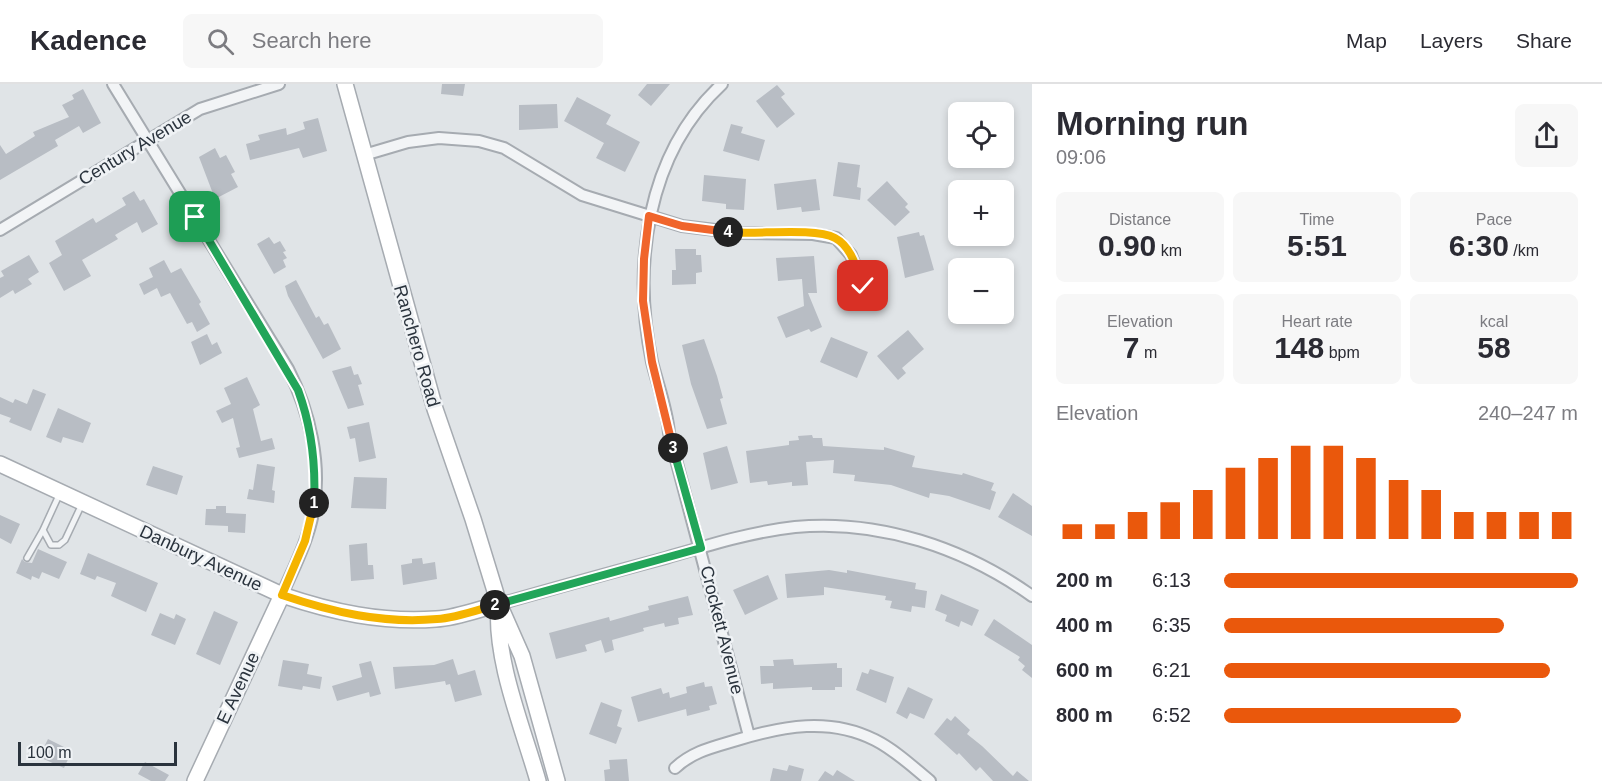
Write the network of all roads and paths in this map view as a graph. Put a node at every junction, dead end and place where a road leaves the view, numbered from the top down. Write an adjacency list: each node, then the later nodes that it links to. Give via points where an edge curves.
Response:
1 (113, 84): 5 (street)
2 (279, 84): 5 (street, Century Avenue, via 200,109)
3 (345, 84): 6 (main road, Ranchero Road)
4 (722, 84): 7 (street, Crockett Avenue, via 673,148)
5 (149, 141): 8 (street, Century Avenue); 16 (street, via 288,369 306,411 315,459 313,513)
6 (364, 155): 7 (street, via 439,138 479,141 504,148 582,195); 18 (main road, Ranchero Road, via 435,409)
7 (649, 216): 9 (street, via 682,226 740,233 836,238 851,255); 14 (street, Crockett Avenue, via 642,280 649,341 669,433)
8 (0, 230)
9 (863, 286)
10 (0, 464): 11 (main road, Danbury Avenue)
11 (60, 492): 12 (main road, Danbury Avenue); 13 (lane)
12 (82, 502): 13 (lane, via 59,545 51,545); 16 (main road, Danbury Avenue)
13 (43, 530): 15 (lane)
14 (701, 548): 17 (street, Danbury Avenue, via 796,527 844,527 889,533 959,554); 18 (street, Danbury Avenue); 19 (street, Crockett Avenue)
15 (27, 558)
16 (282, 595): 18 (main road, Danbury Avenue, via 323,609 378,619 438,619); 21 (main road, E Avenue)
17 (1032, 596)
18 (499, 604): 22 (main road, Ranchero Road, via 504,661); 23 (main road, Ranchero Road, via 522,656)
19 (749, 736): 20 (street, via 688,755); 24 (street, via 819,725 850,731 885,746)
20 (675, 768)
21 (195, 781)
22 (538, 781)
23 (557, 781)
24 (930, 781)

